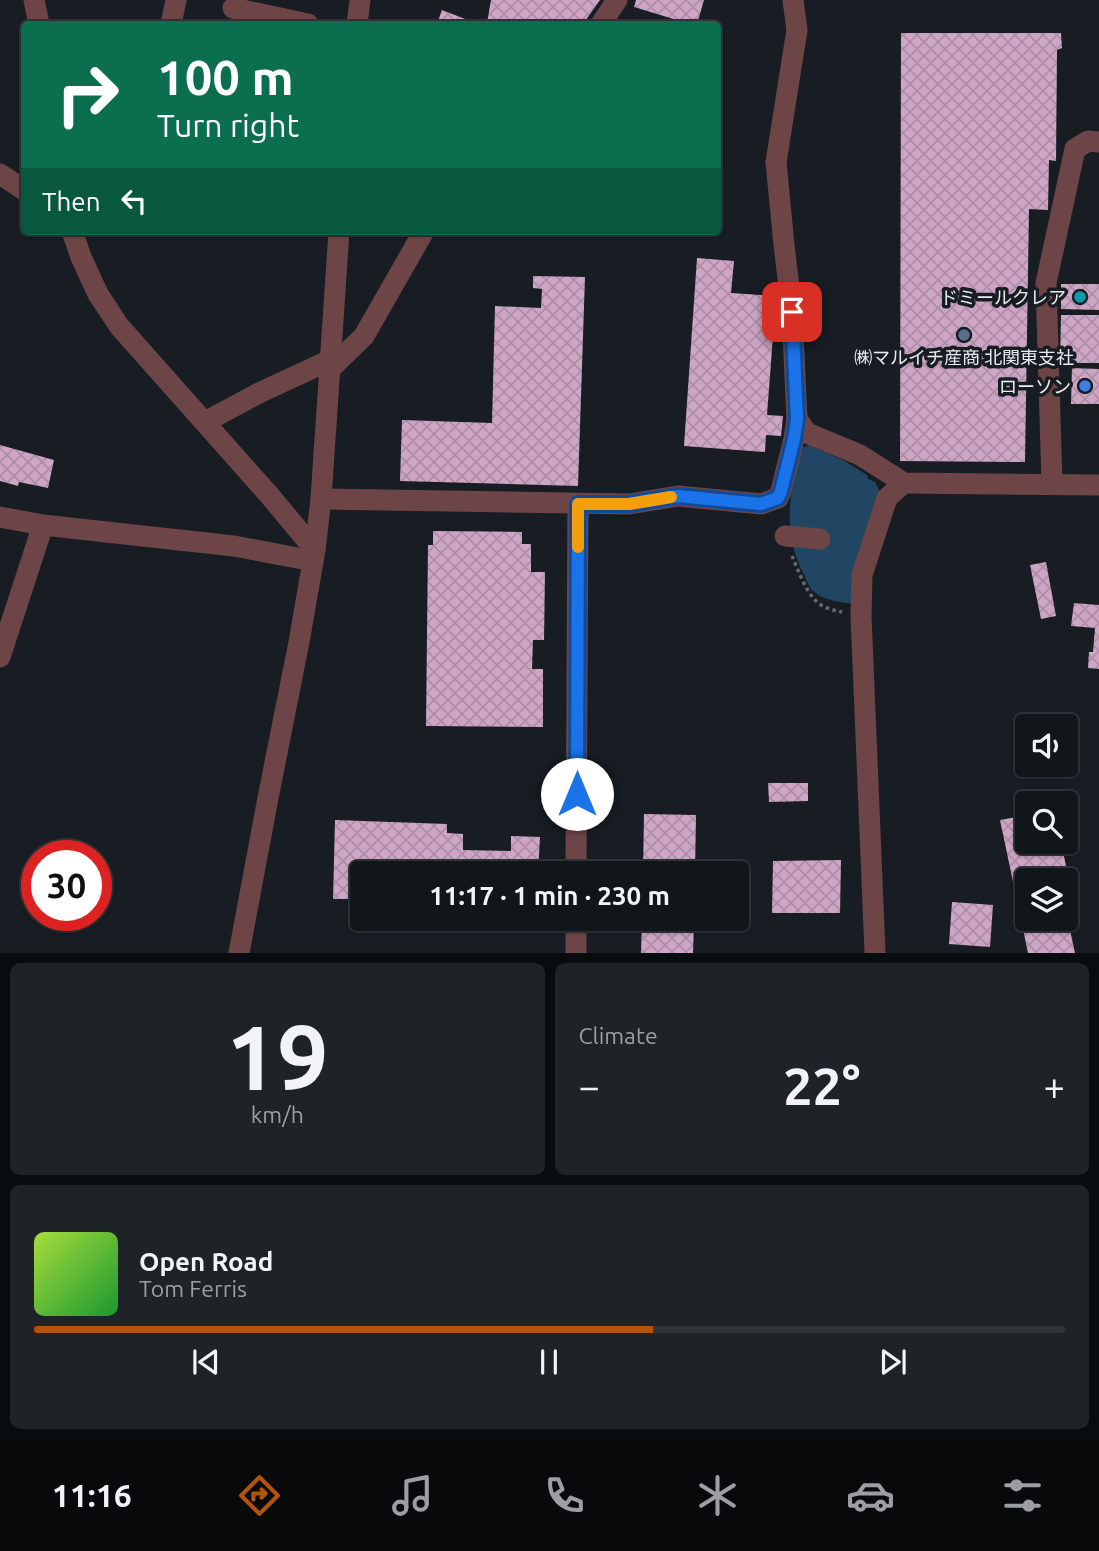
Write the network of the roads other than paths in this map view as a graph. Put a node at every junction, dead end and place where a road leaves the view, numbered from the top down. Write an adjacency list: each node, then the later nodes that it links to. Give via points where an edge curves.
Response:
1 (34, 0): 7 (street)
2 (176, 0): 8 (street)
3 (360, 0): 10 (street)
4 (617, 0): 11 (street)
5 (793, 0): 19 (street, via 797,30 776,162 792,312)
6 (233, 8): 9 (street)
7 (38, 21)
8 (172, 21)
9 (294, 21)
10 (357, 21)
11 (603, 21)
12 (1099, 142): 22 (street, via 1088,141 1075,149 1046,283)
13 (0, 174): 14 (street)
14 (21, 188)
15 (73, 235): 20 (street, via 108,311)
16 (340, 235): 18 (street)
17 (422, 235): 18 (street, via 364,336)
18 (330, 365): 20 (street, via 259,393); 24 (street)
19 (797, 419): 21 (street, via 807,433 860,455); 25 (street, via 778,498 761,504 678,496 629,504)
20 (205, 422): 30 (street, via 270,496)
21 (904, 483): 22 (street); 36 (street, via 887,498 862,575)
22 (1052, 484): 23 (street)
23 (1099, 485)
24 (321, 499): 25 (street); 30 (street)
25 (578, 504): 32 (street)
26 (0, 517): 27 (street)
27 (43, 525): 30 (street); 31 (street)
28 (785, 536): 29 (street)
29 (820, 539)
30 (314, 556): 34 (street)
31 (0, 657)
32 (576, 861)
33 (576, 931): 35 (street)
34 (239, 953)
35 (576, 953)
36 (874, 953)

